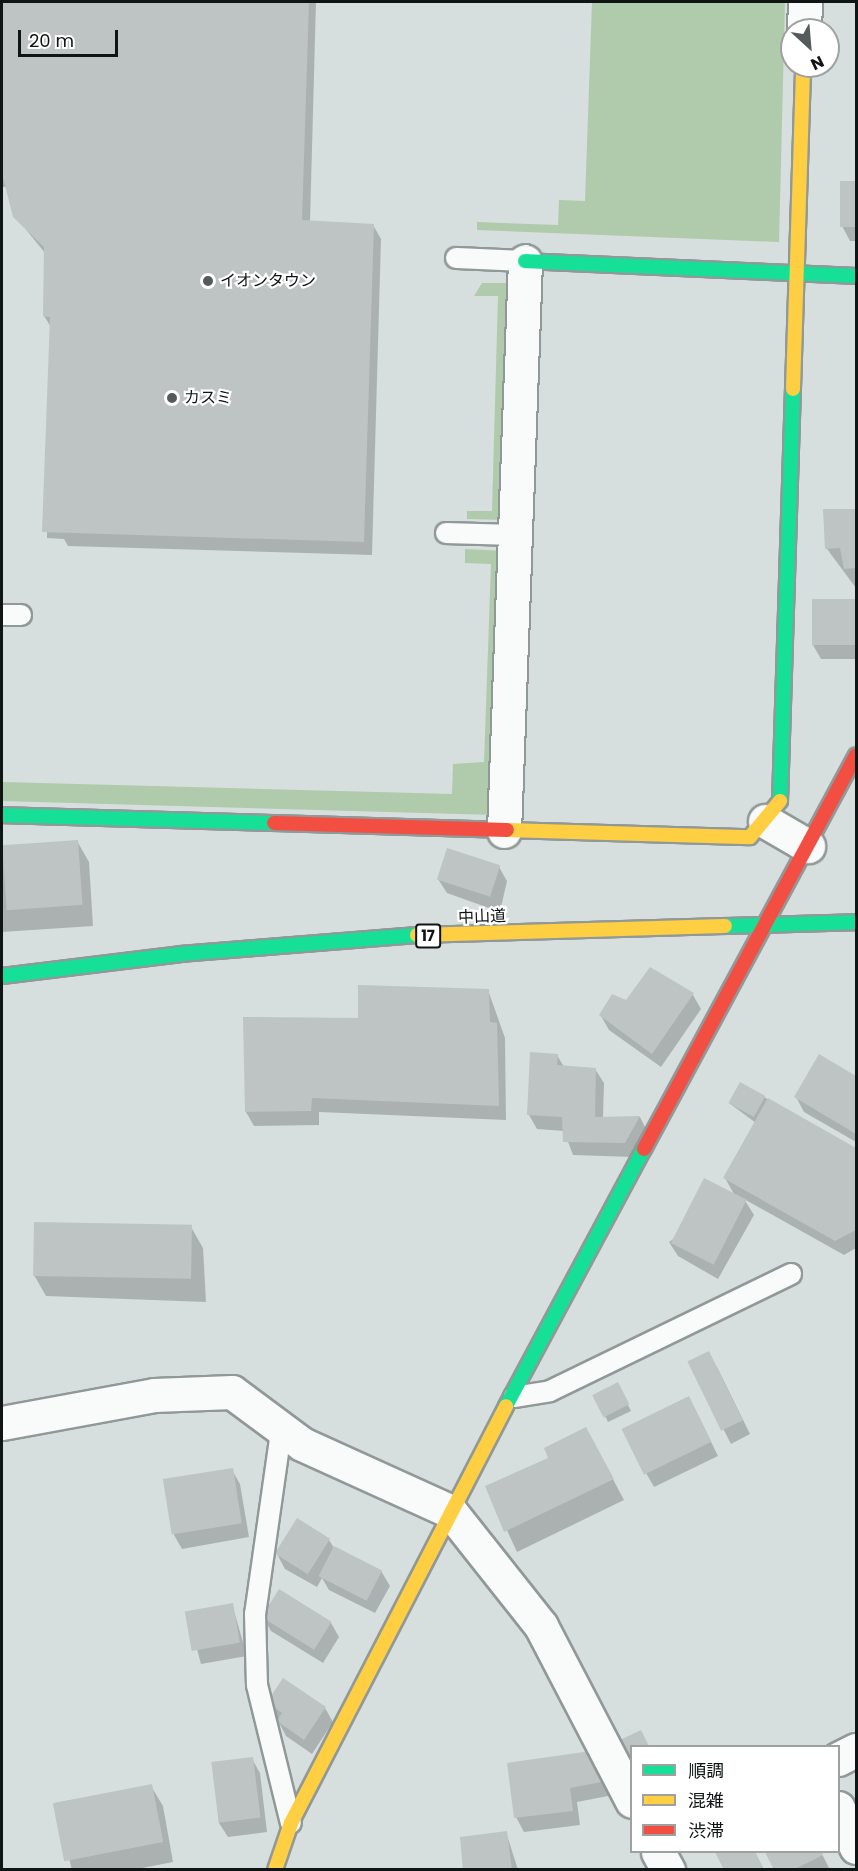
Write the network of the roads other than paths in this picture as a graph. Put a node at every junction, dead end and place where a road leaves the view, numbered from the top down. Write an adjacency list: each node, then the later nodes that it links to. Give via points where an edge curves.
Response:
1 (805, 2): 2 (street)
2 (804, 18)
3 (803, 78): 6 (main road)
4 (456, 258): 5 (lane)
5 (525, 261): 6 (main road); 9 (street)
6 (796, 272): 7 (main road); 12 (main road, via 780,805)
7 (856, 276)
8 (446, 533): 9 (lane)
9 (514, 535): 13 (street)
10 (856, 756): 14 (main road)
11 (2, 816): 13 (main road)
12 (765, 821): 13 (main road, via 750,837); 14 (street)
13 (504, 831)
14 (808, 846): 16 (main road)
15 (856, 922): 16 (main road, 中山道 / 17)
16 (769, 926): 17 (main road, 中山道 / 17, via 399,936 180,954); 19 (main road)
17 (2, 976)
18 (791, 1274): 19 (lane, via 550,1391)
19 (514, 1397): 22 (main road)
20 (2, 1423): 21 (street, via 154,1395 221,1390 242,1397)
21 (281, 1432): 22 (street); 27 (lane, via 255,1614 257,1685)
22 (450, 1511): 25 (street, via 541,1626); 27 (main road)
23 (856, 1750): 24 (street)
24 (840, 1758)
25 (630, 1797)
26 (840, 1812): 28 (street)
27 (291, 1823): 30 (main road)
28 (856, 1847)
29 (659, 1853): 31 (street)
30 (275, 1869)
31 (668, 1869)

